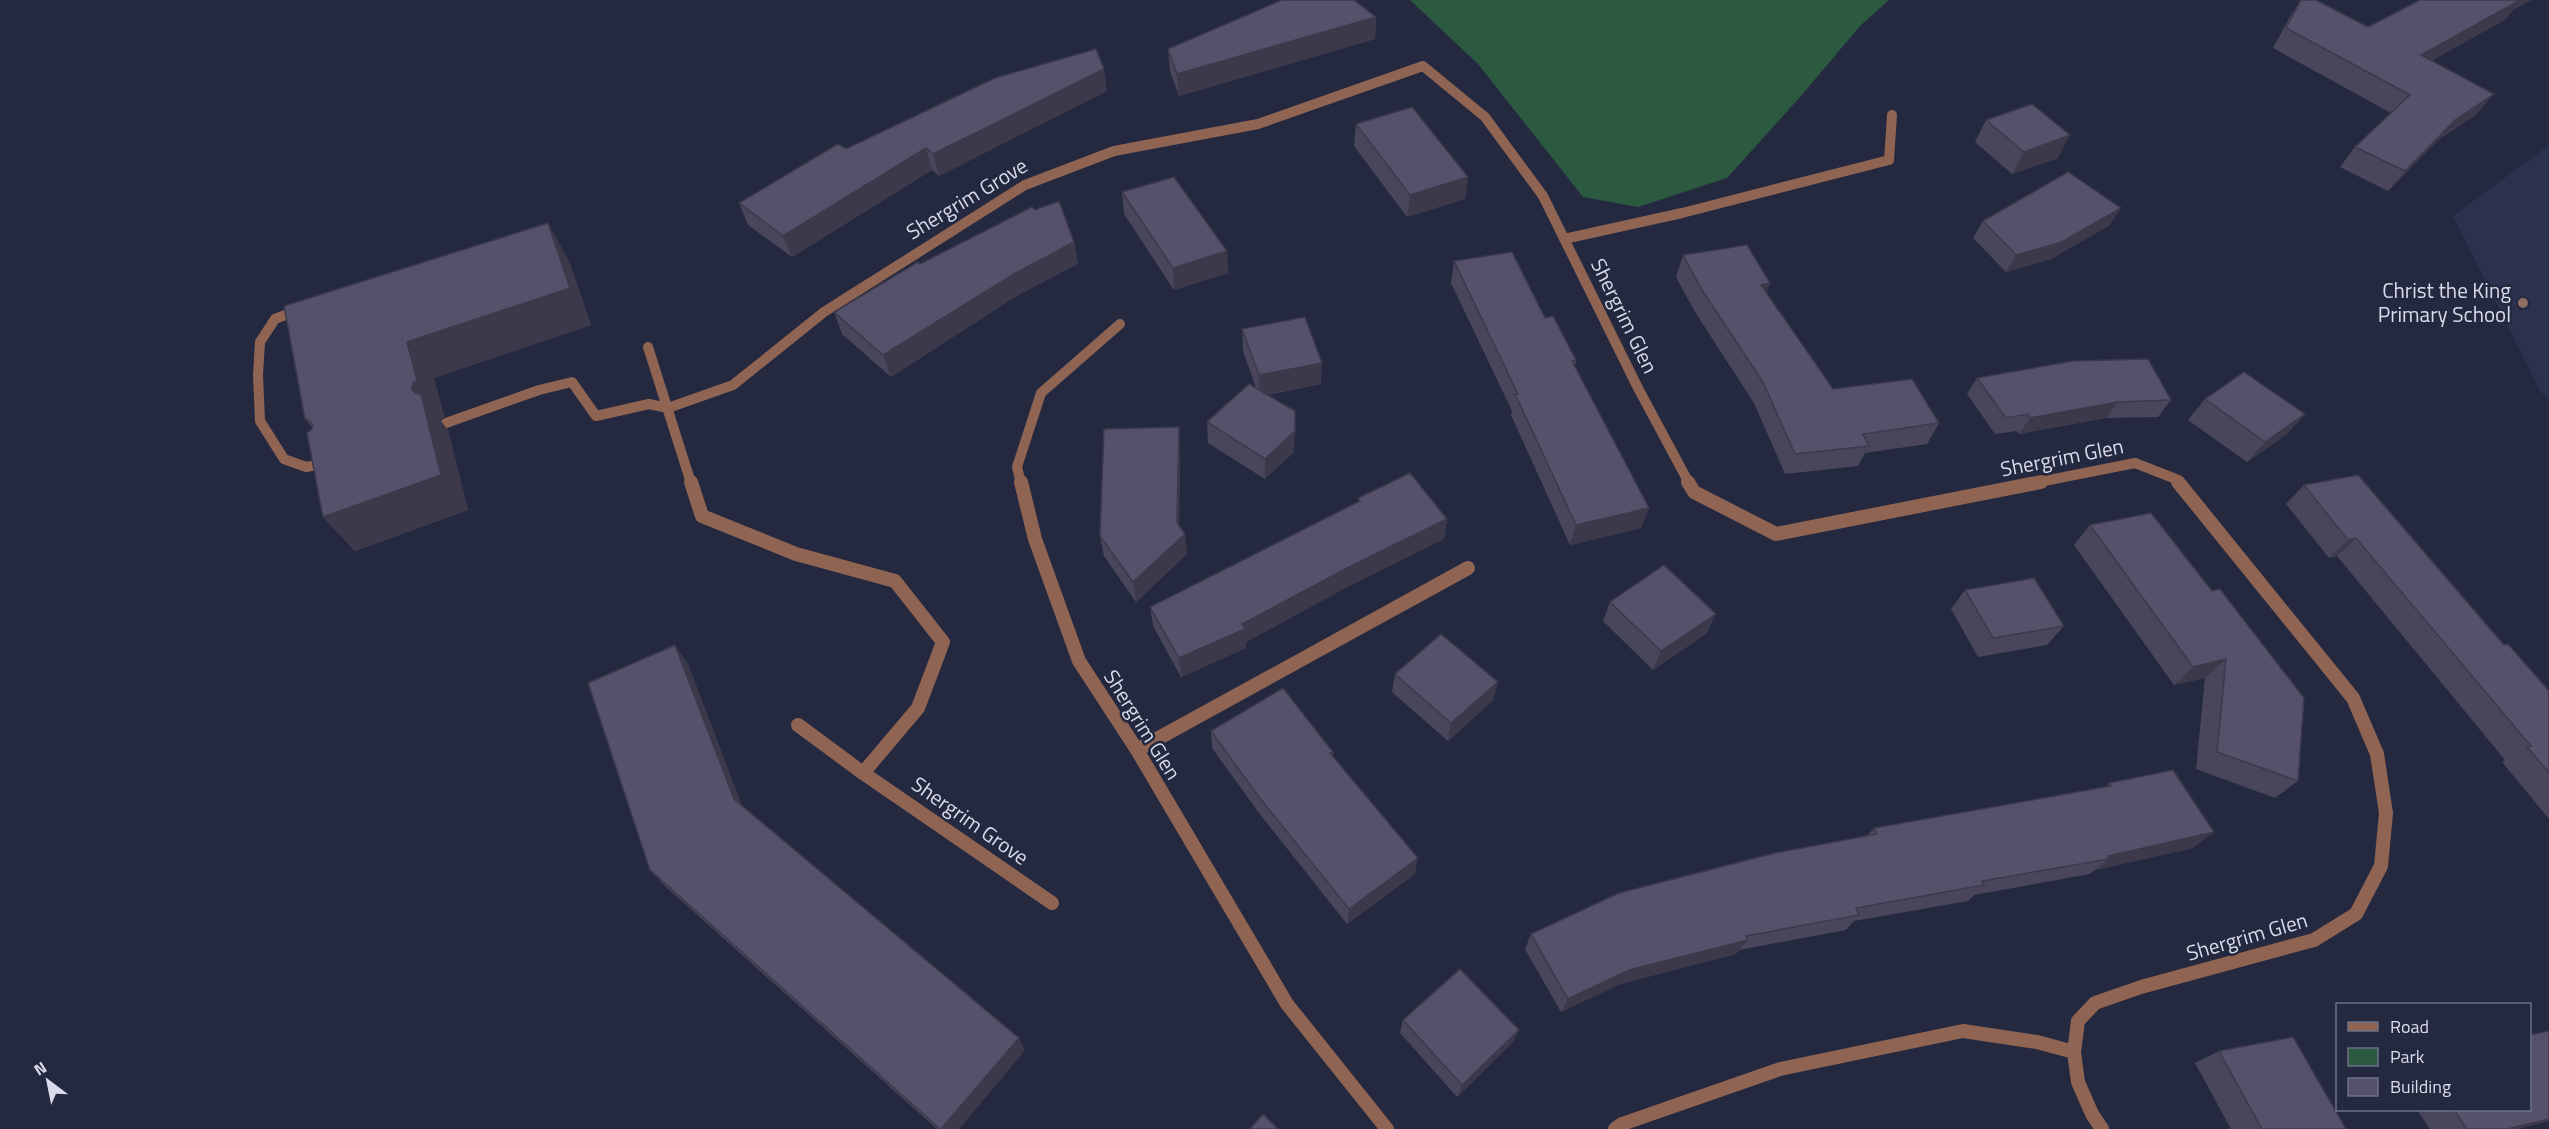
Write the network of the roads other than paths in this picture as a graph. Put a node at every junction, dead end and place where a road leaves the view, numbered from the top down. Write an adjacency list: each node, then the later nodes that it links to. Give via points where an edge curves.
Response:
1 (1423, 66): 3 (street, Shergrim Glen, via 1485,117 1542,196); 7 (street, Shergrim Grove, via 1258,124 1114,151 1025,185 824,312 733,385)
2 (1892, 115): 3 (street, via 1889,160)
3 (1564, 239): 15 (street, Shergrim Glen, via 1694,492 1776,534 2134,463 2176,479 2353,698 2377,754 2386,813 2381,866 2356,914 2314,940 2095,1003 2078,1021)
4 (313, 303): 9 (street, via 275,320 260,342 260,421 284,459 306,467)
5 (1120, 324): 12 (street, Shergrim Glen, via 1041,393 1017,467 1035,539 1079,661)
6 (648, 347): 7 (street)
7 (668, 408): 8 (street, via 649,404 596,416 572,382); 13 (street, via 702,516 796,554 895,581 943,642 918,708)
8 (446, 423)
9 (337, 462)
10 (1468, 568): 12 (street)
11 (798, 725): 13 (street, Shergrim Grove)
12 (1137, 750): 16 (street, Shergrim Glen, via 1287,1004)
13 (864, 773): 14 (street, Shergrim Grove)
14 (1052, 903)
15 (2073, 1052): 17 (street, via 2037,1042 1963,1031 1780,1069); 18 (street, Shergrim Glen, via 2078,1082)
16 (1387, 1129)
17 (1615, 1129)
18 (2102, 1129)

